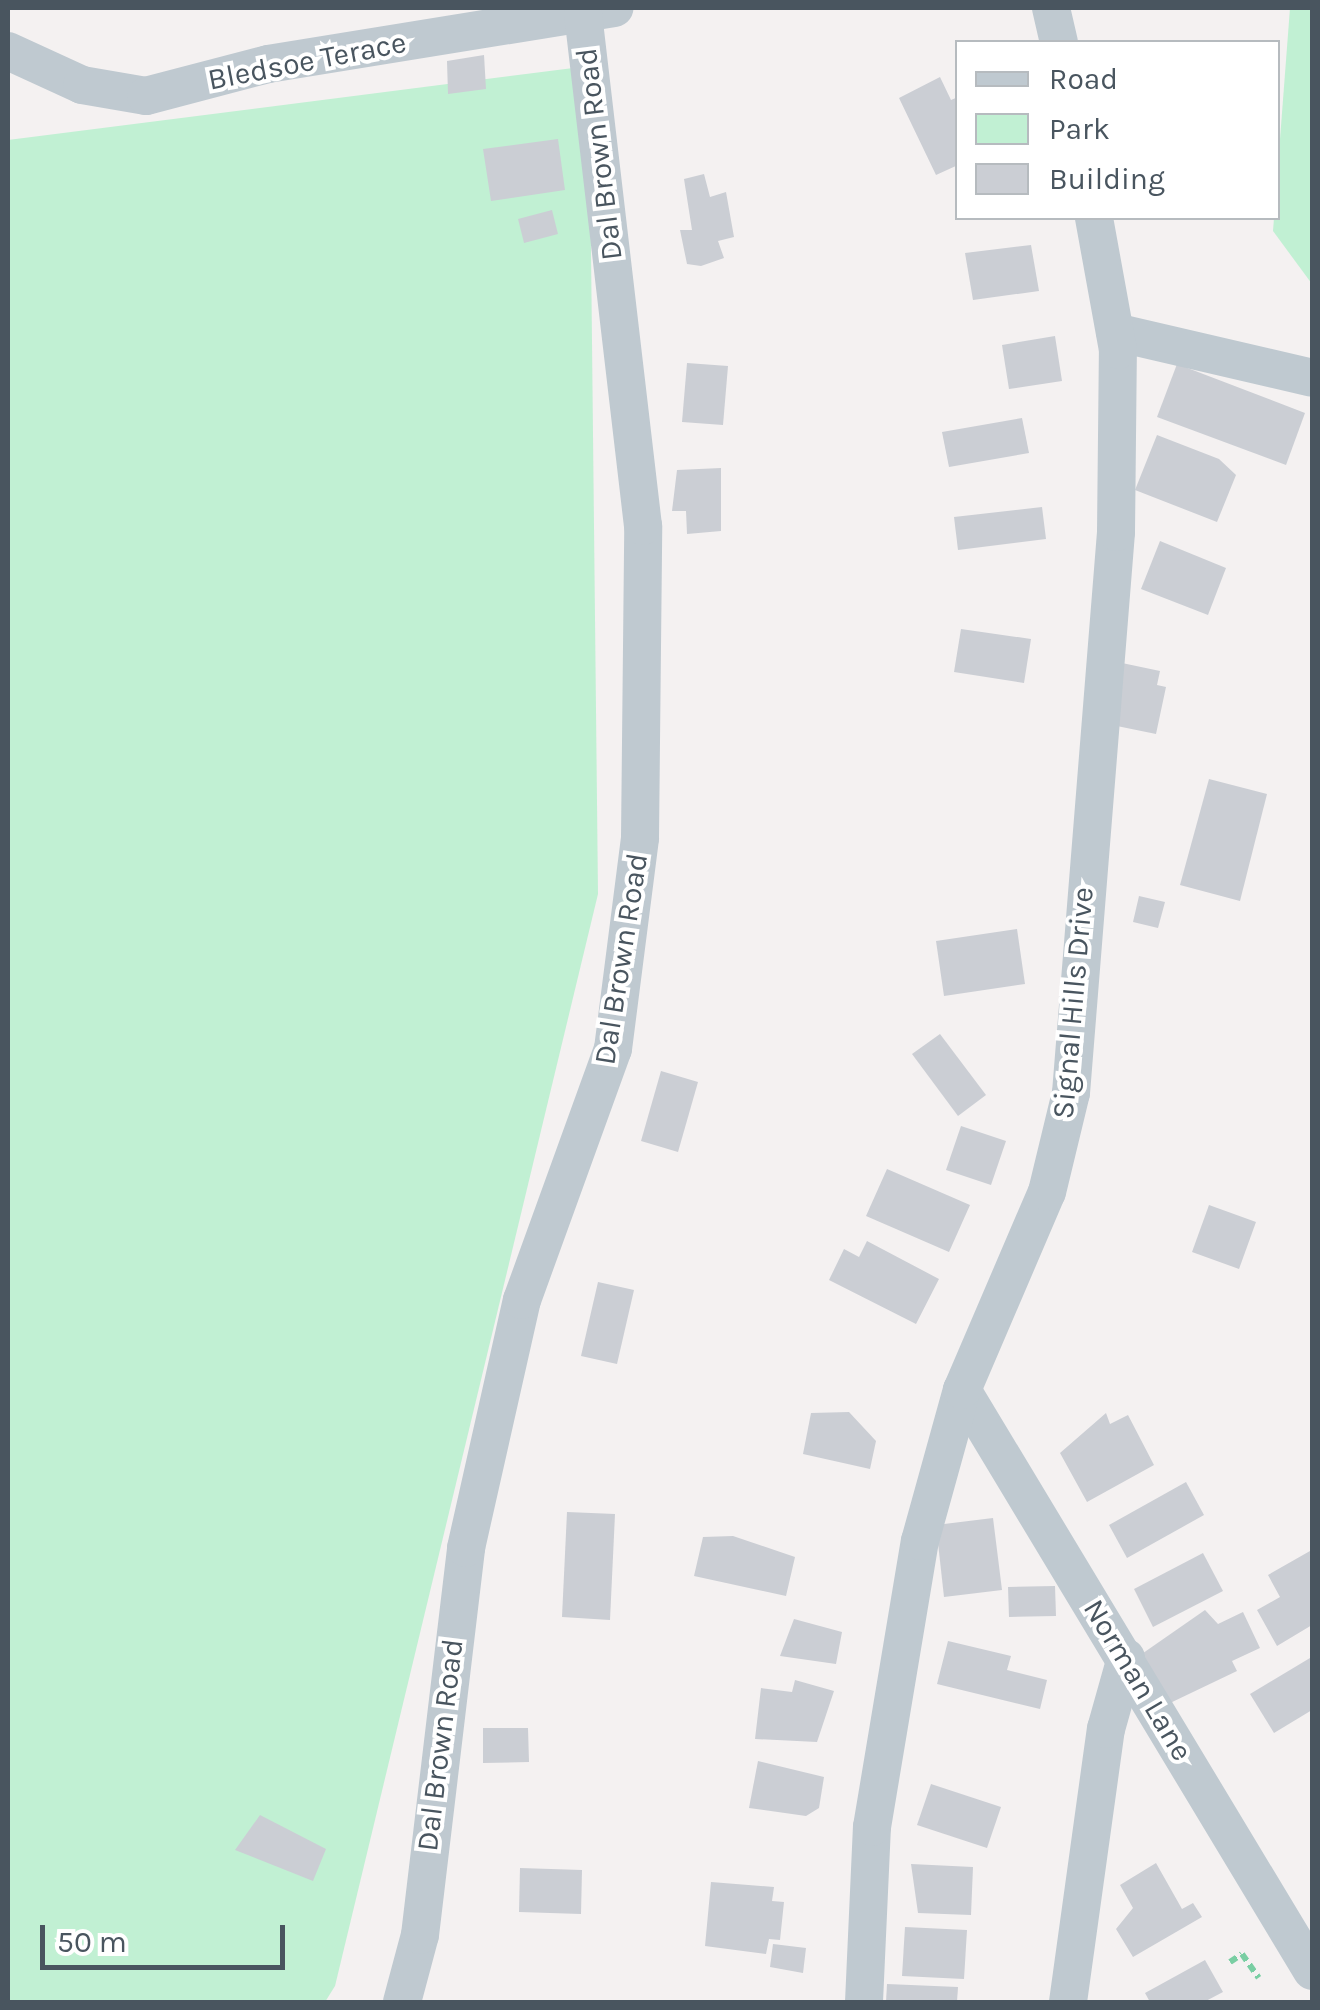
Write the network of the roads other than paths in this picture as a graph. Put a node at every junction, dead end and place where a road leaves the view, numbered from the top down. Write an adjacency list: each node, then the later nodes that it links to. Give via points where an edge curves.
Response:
1 (1052, 8): 3 (street)
2 (599, 11): 4 (street, Bledsoe Terace, via 268,64 146,96 82,85); 11 (street, Dal Brown Road, via 643,526 640,838 613,1049 522,1300 466,1548 420,1935)
3 (1059, 40)
4 (8, 52)
5 (1094, 220): 6 (street, Signal Hills Drive)
6 (1115, 332): 7 (street); 8 (street, Signal Hills Drive, via 1116,532 1071,1093 1046,1192)
7 (1312, 378)
8 (962, 1390): 9 (street, Norman Lane); 12 (street, Signal Hills Drive, via 920,1541 872,1827)
9 (1126, 1658): 10 (street, Norman Lane); 13 (street, via 1106,1729)
10 (1312, 1970)
11 (402, 2002)
12 (864, 2002)
13 (1068, 2002)

